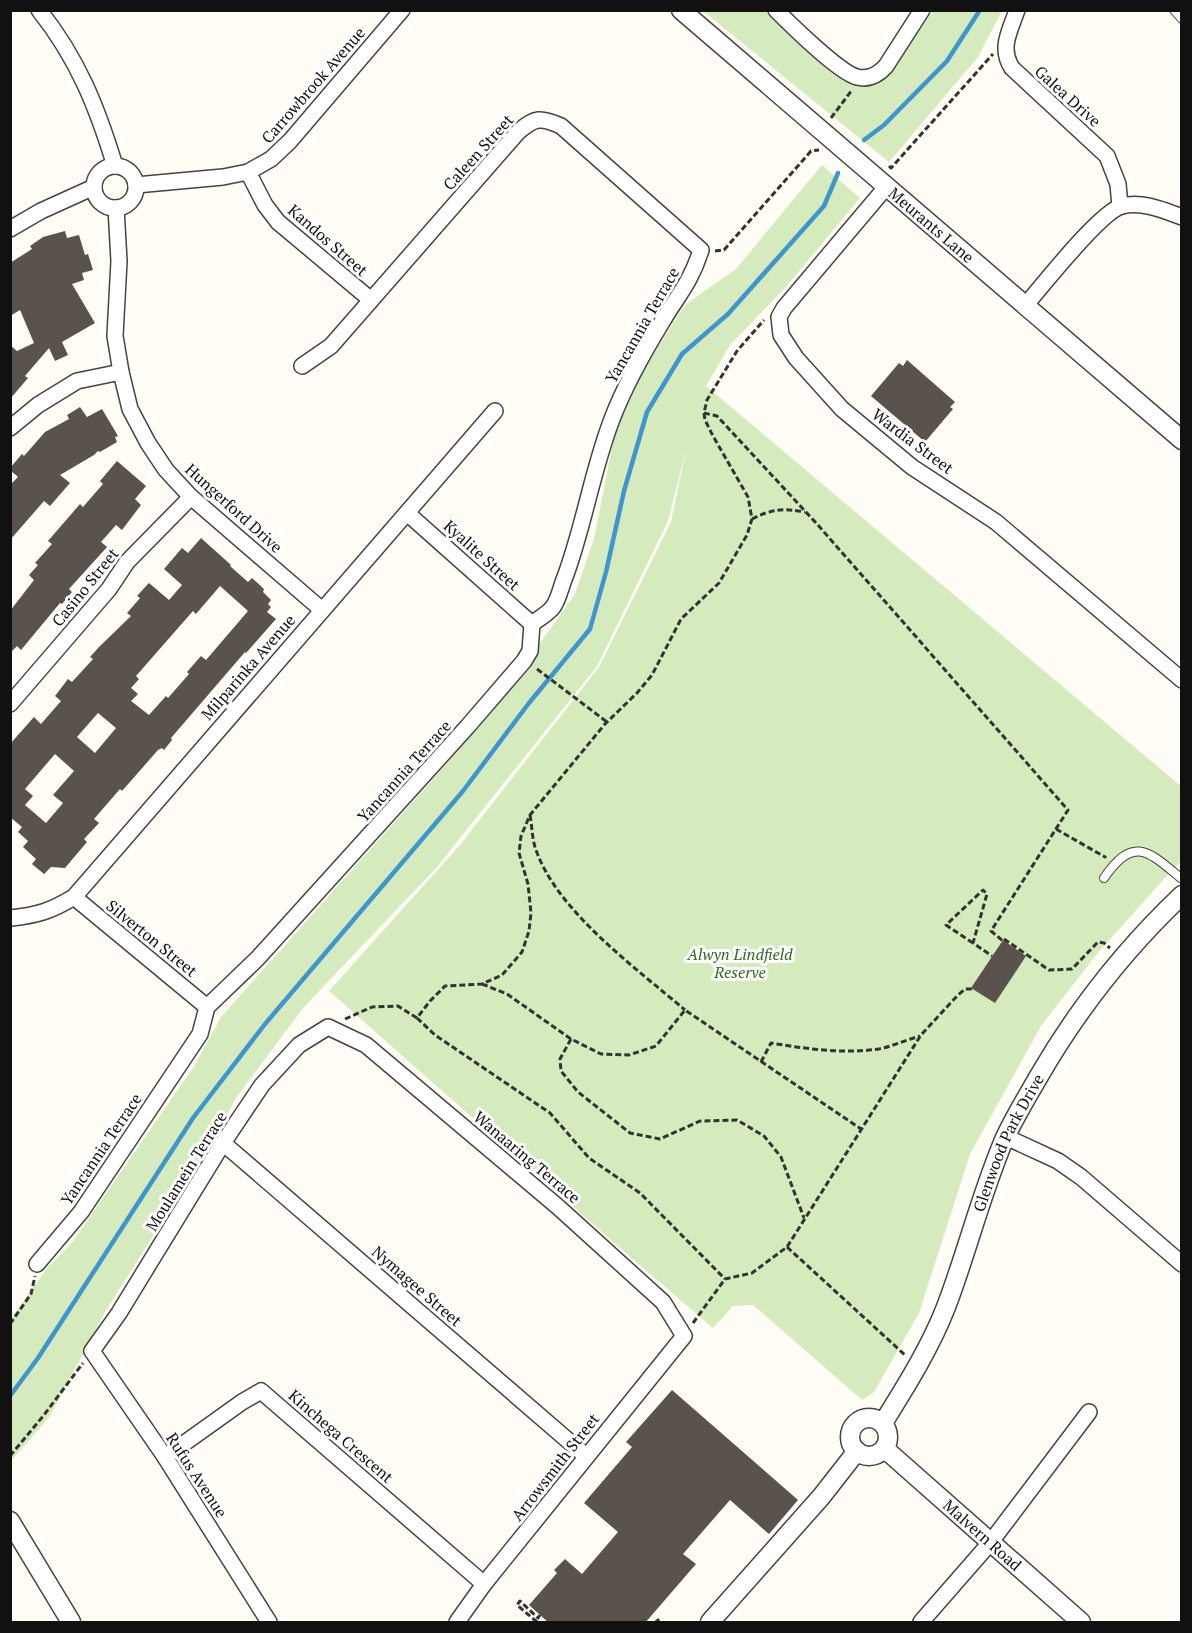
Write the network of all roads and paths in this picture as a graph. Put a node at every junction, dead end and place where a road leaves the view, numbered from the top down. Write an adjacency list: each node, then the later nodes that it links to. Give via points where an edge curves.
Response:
1 (39, 10): 13 (street, via 77,68 100,117)
2 (402, 10): 15 (street, Carrowbrook Avenue, via 290,141)
3 (681, 10): 17 (street, Meurants Lane)
4 (776, 10): 5 (street, via 842,69 866,78 886,66)
5 (922, 10)
6 (1017, 10): 9 (street)
7 (1174, 10): 8 (lane)
8 (1182, 19)
9 (1005, 47): 14 (path, via 995,51); 19 (street, Galea Drive, via 1012,68 1107,156 1118,184)
10 (853, 89): 11 (path)
11 (831, 118)
12 (819, 150): 23 (path, via 811,151 724,250)
13 (115, 166): 16 (street, via 130,172); 18 (street, via 100,172)
14 (891, 168)
15 (249, 172): 16 (street, Carrowbrook Avenue); 24 (street, Kandos Street, via 278,222)
16 (136, 185): 20 (street, via 129,204)
17 (887, 186): 25 (street, Meurants Lane); 26 (street)
18 (94, 187): 20 (street, via 99,200); 22 (street)
19 (1120, 206): 21 (street, via 1144,205); 25 (street, via 1099,221)
20 (116, 208): 28 (street, Hungerford Drive, via 119,261 115,336)
21 (1182, 217)
22 (10, 229)
23 (701, 250): 24 (street, Caleen Street, via 561,126 547,119 531,120); 38 (street, Yancannia Terrace, via 686,288 627,383 599,456 583,521 553,608)
24 (371, 300): 27 (street, Caleen Street, via 331,346)
25 (1025, 306): 32 (street, Meurants Lane)
26 (779, 317): 30 (path, via 761,321 736,351 707,400); 40 (street, Wardia Street, via 782,334 796,358 842,409 912,467 996,522)
27 (302, 366)
28 (120, 372): 31 (street, via 77,381); 33 (street, Hungerford Drive, via 130,409 148,443)
29 (495, 411): 35 (street, Milparinka Avenue)
30 (704, 413): 34 (path, via 717,416); 36 (path, via 748,497)
31 (10, 428)
32 (1182, 441)
33 (191, 497): 37 (street, Hungerford Drive); 41 (street, Casino Street, via 127,562 95,607)
34 (806, 512): 36 (path, via 777,509); 50 (path, via 1068,810 991,931 1049,970 1072,969 1098,942)
35 (407, 513): 37 (street, Milparinka Avenue); 38 (street, Kyalite Street)
36 (752, 519): 42 (path, via 747,535 718,583 681,619 652,675)
37 (322, 610): 47 (street, Milparinka Avenue)
38 (532, 624): 54 (street, Yancannia Terrace, via 530,651 524,661 257,959)
39 (543, 673): 42 (path)
40 (1182, 680)
41 (10, 704)
42 (607, 722): 43 (path)
43 (530, 815): 52 (path, via 519,853 528,884 529,931 522,952 501,975); 55 (path, via 535,847 552,883 588,926)
44 (1104, 878): 45 (lane, via 1116,861 1131,852 1145,852)
45 (1182, 879)
46 (1182, 895): 62 (street, Glenwood Park Drive, via 1097,986 1052,1054)
47 (74, 897): 48 (street, Milparinka Avenue, via 53,910); 54 (street, Silverton Street)
48 (11, 919)
49 (973, 943): 49 (path, via 946,925 983,890 987,894); 51 (path)
50 (1111, 949)
51 (992, 956)
52 (482, 984): 56 (path, via 445,986); 59 (path, via 507,994)
53 (973, 989): 58 (path, via 965,989 957,996)
54 (207, 1007): 66 (street, Yancannia Terrace, via 200,1034 81,1212)
55 (685, 1010): 59 (path, via 656,1046 629,1055 601,1053); 60 (path)
56 (417, 1018): 57 (path, via 398,1006 372,1007); 68 (path, via 435,1035 550,1113 589,1158 640,1193)
57 (328, 1028): 63 (street, Moulamein Terrace, via 299,1045 262,1085); 70 (street, Wanaaring Terrace, via 366,1045 557,1206 663,1302)
58 (921, 1035): 60 (path, via 881,1048 853,1051 771,1043); 61 (path)
59 (571, 1039): 64 (path, via 560,1059 561,1071 578,1092 630,1133 660,1139 700,1121 737,1120 764,1136 781,1156)
60 (760, 1062): 61 (path)
61 (861, 1129): 64 (path)
62 (1005, 1137): 67 (street, via 1058,1161 1081,1177); 74 (street, Glenwood Park Drive, via 945,1310)
63 (223, 1143): 71 (street, Moulamein Terrace); 78 (street, Nymagee Street)
64 (804, 1218): 65 (path)
65 (787, 1247): 68 (path, via 752,1273); 72 (path)
66 (37, 1264): 69 (path, via 31,1294)
67 (1182, 1264)
68 (725, 1279): 70 (path)
69 (10, 1324)
70 (684, 1335): 78 (street, Arrowsmith Street)
71 (92, 1351): 77 (path); 79 (street, Rufus Avenue)
72 (905, 1355)
73 (1089, 1412): 81 (street)
74 (883, 1423): 75 (street, via 889,1438); 76 (street, via 873,1418 856,1422 850,1440)
75 (885, 1449): 76 (street, via 868,1456); 81 (street, Malvern Road)
76 (857, 1451): 90 (street)
77 (10, 1456)
78 (586, 1456): 82 (street, Arrowsmith Street)
79 (165, 1457): 82 (street, Kinchega Crescent, via 261,1391); 86 (street, Rufus Avenue)
80 (10, 1521): 85 (street)
81 (990, 1543): 91 (street); 92 (street, Malvern Road)
82 (484, 1584): 87 (street, Arrowsmith Street)
83 (540, 1615): 88 (path, via 538,1618 520,1601 517,1605)
84 (659, 1619): 89 (path)
85 (71, 1623)
86 (269, 1623)
87 (457, 1623)
88 (537, 1623)
89 (656, 1623)
90 (710, 1623)
91 (921, 1623)
92 (1081, 1623)

